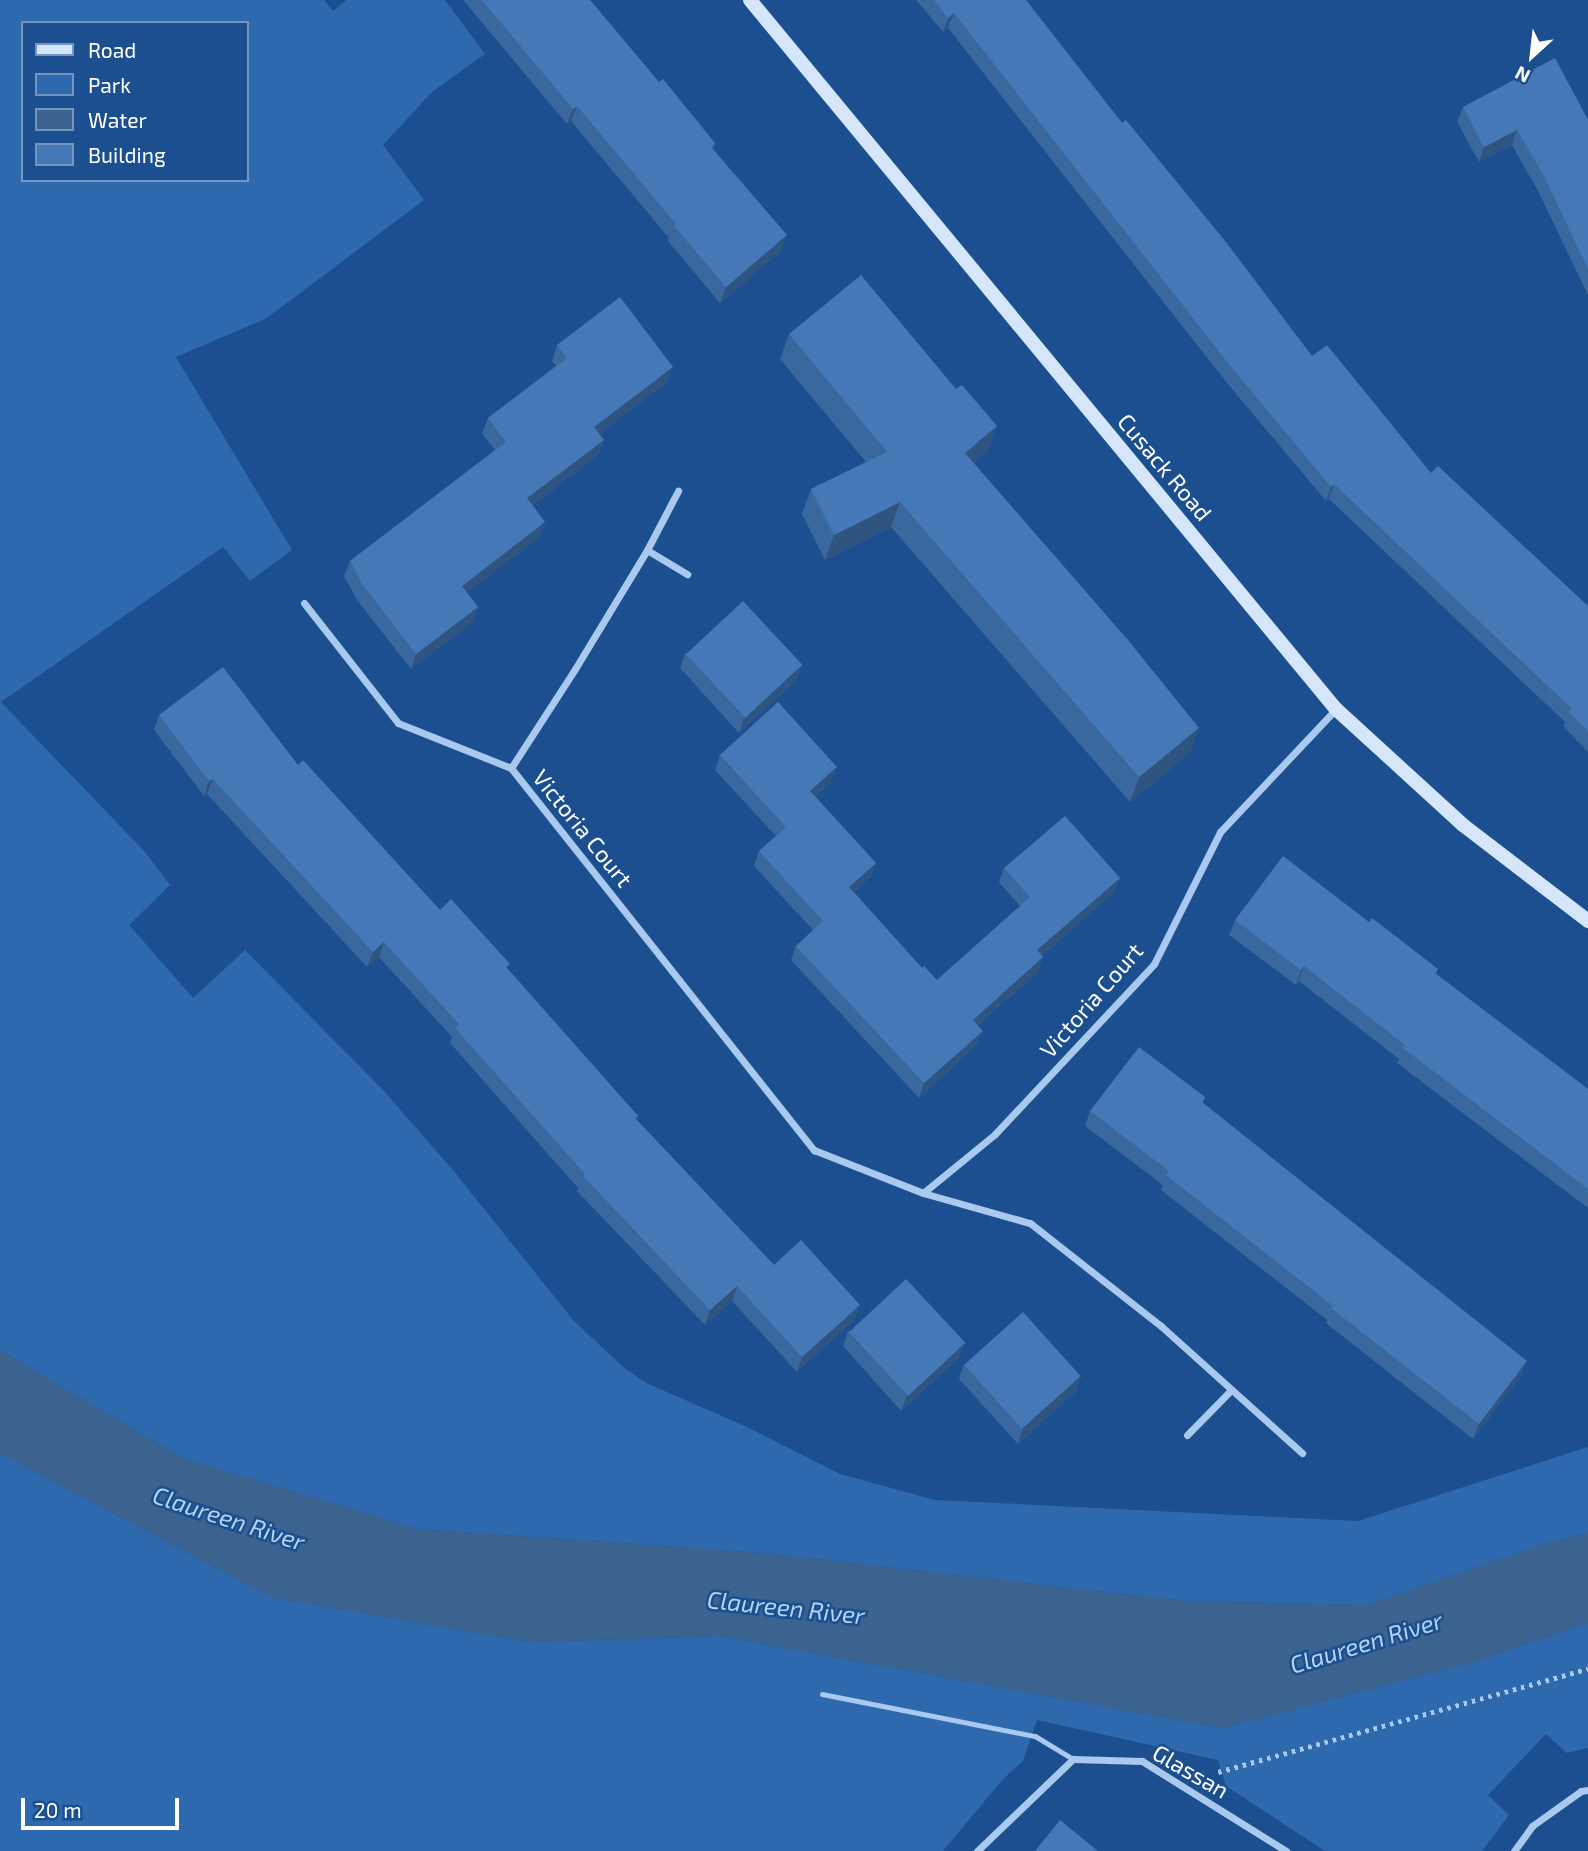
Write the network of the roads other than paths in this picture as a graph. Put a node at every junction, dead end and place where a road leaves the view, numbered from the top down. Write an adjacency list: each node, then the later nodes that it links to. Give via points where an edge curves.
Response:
1 (750, 0): 6 (main road, Cusack Road)
2 (678, 491): 3 (street, Victoria Court)
3 (647, 550): 4 (street); 7 (street, Victoria Court)
4 (687, 574)
5 (304, 603): 7 (street, Victoria Court, via 398,723)
6 (1336, 709): 8 (main road, Cusack Road, via 1463,825); 9 (street, Victoria Court, via 1220,832 1154,964 995,1134)
7 (511, 768): 9 (street, Victoria Court, via 814,1150)
8 (1588, 921)
9 (922, 1193): 10 (street, Victoria Court, via 1030,1223 1161,1326)
10 (1231, 1390): 11 (street); 12 (street, Victoria Court)
11 (1187, 1435)
12 (1302, 1453)
13 (822, 1694): 14 (lane, via 1035,1736)
14 (1073, 1759): 16 (street); 17 (street, Glassan, via 1142,1761)
15 (1588, 1790): 18 (street, via 1532,1826)
16 (977, 1851)
17 (1286, 1851)
18 (1514, 1851)

